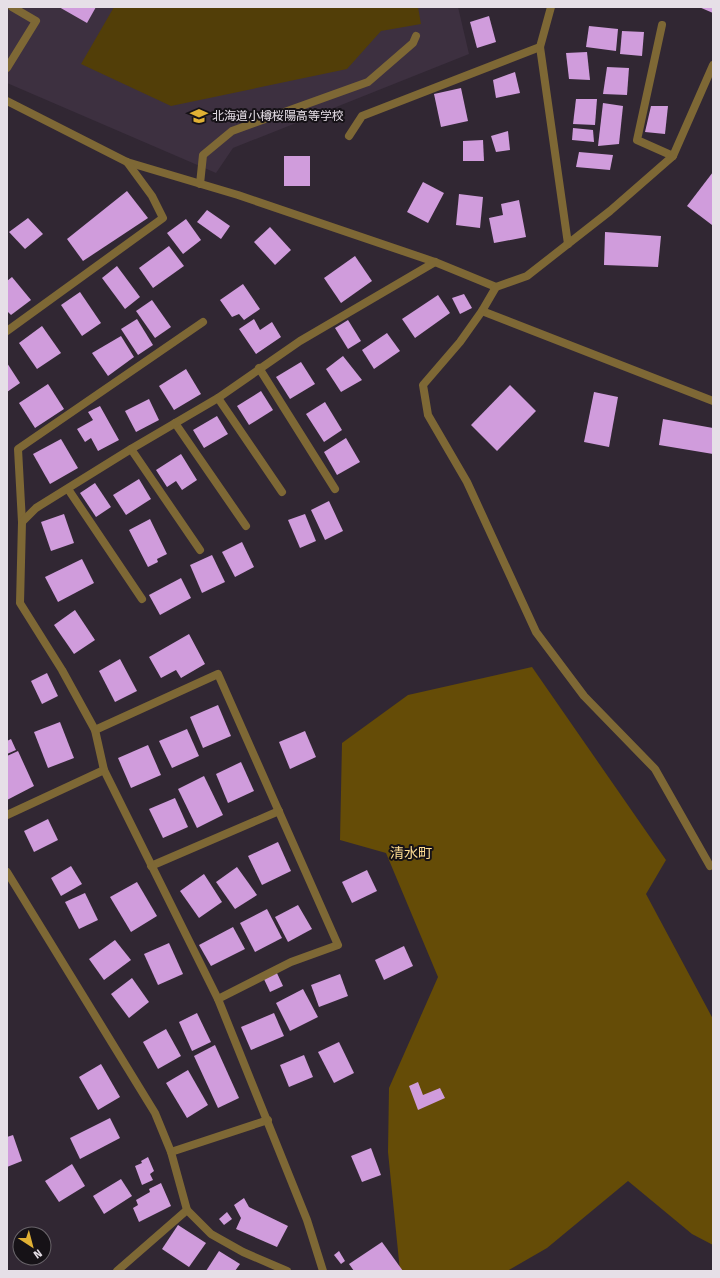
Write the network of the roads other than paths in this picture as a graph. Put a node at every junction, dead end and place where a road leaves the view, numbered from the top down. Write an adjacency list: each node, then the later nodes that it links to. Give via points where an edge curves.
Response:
1 (12, 7): 7 (street, via 36,21)
2 (551, 7): 5 (street)
3 (662, 25): 10 (street, via 638,140)
4 (416, 36): 12 (street, via 413,43 368,82 232,131 203,155)
5 (540, 47): 9 (street, via 362,116); 13 (street)
6 (713, 64): 10 (street)
7 (7, 68)
8 (7, 101): 11 (street)
9 (349, 136)
10 (673, 156): 13 (street)
11 (127, 162): 12 (street); 18 (street, via 152,196 163,218)
12 (200, 184): 14 (street)
13 (568, 244): 15 (street, via 527,276)
14 (435, 262): 15 (street); 19 (street)
15 (496, 288): 16 (street)
16 (482, 311): 21 (street); 36 (street, via 460,342 423,385 428,414 467,482 536,632 584,696 656,769)
17 (203, 322): 27 (street, via 18,449)
18 (7, 331)
19 (259, 368): 20 (street); 25 (street)
20 (218, 398): 22 (street); 26 (street)
21 (713, 400)
22 (175, 423): 23 (street); 28 (street)
23 (131, 449): 24 (street); 29 (street)
24 (68, 489): 27 (street, via 36,508); 30 (street)
25 (335, 489)
26 (282, 492)
27 (22, 522): 31 (street, via 20,603 62,670)
28 (246, 526)
29 (200, 550)
30 (142, 599)
31 (95, 730): 32 (street); 33 (street, via 218,674)
32 (104, 770): 34 (street); 35 (street)
33 (279, 811): 35 (street); 38 (street, via 338,945 291,962)
34 (7, 815)
35 (151, 866): 38 (street)
36 (710, 866)
37 (7, 872): 40 (street, via 155,1113)
38 (218, 999): 39 (street)
39 (268, 1120): 40 (street); 44 (street, via 307,1220)
40 (170, 1152): 41 (street)
41 (187, 1210): 42 (street); 43 (street, via 211,1234 243,1252)
42 (117, 1271)
43 (287, 1271)
44 (323, 1271)

